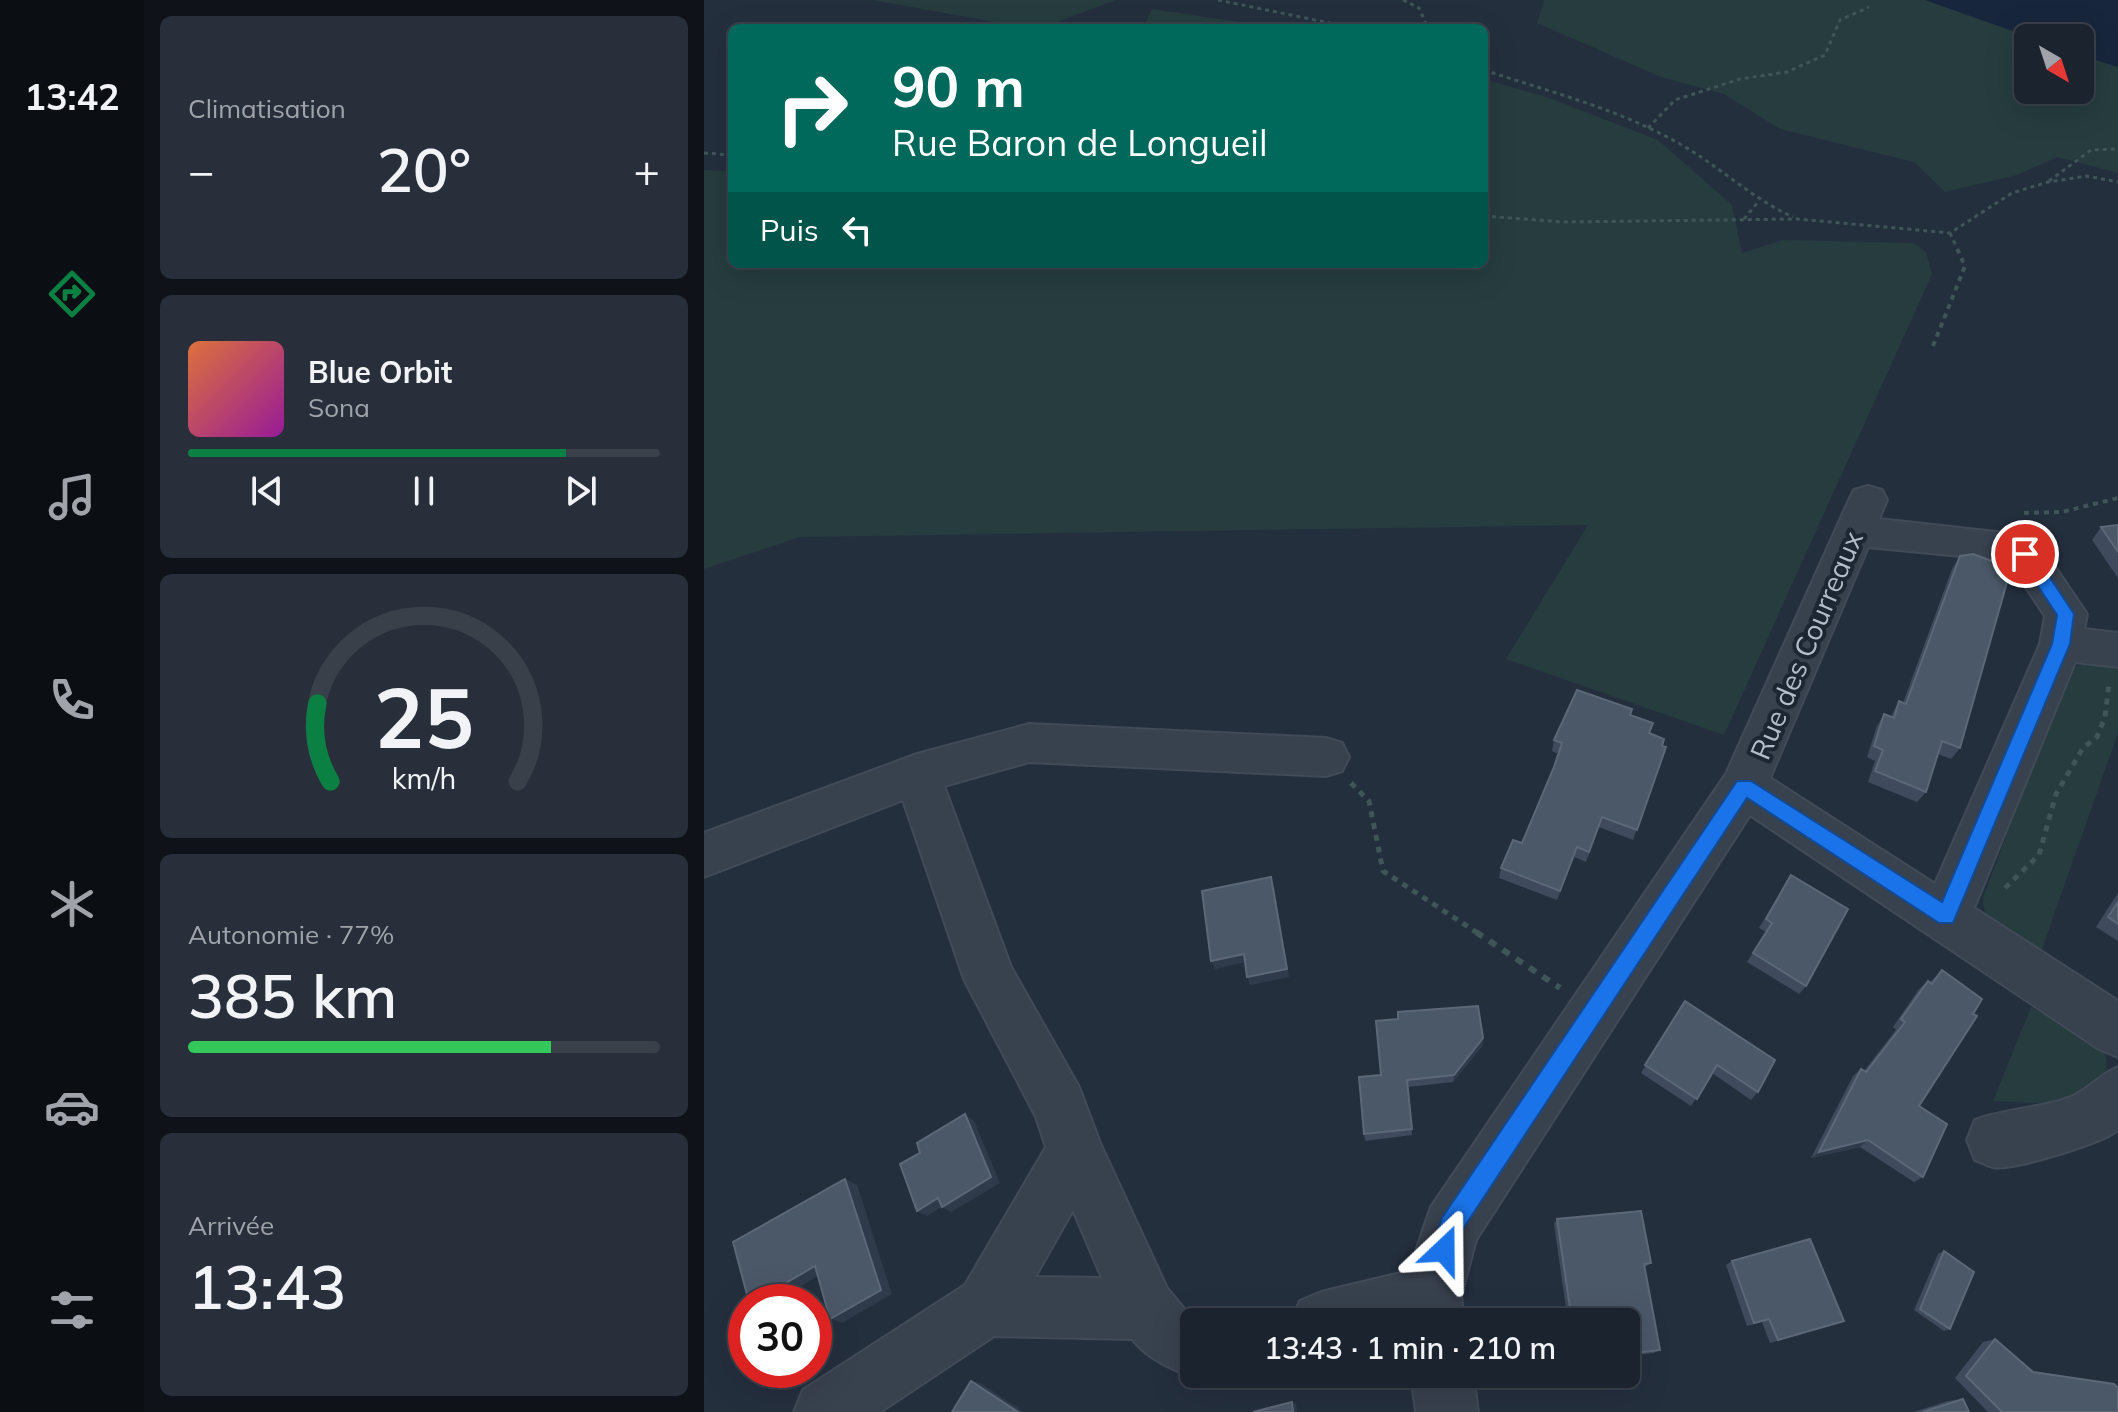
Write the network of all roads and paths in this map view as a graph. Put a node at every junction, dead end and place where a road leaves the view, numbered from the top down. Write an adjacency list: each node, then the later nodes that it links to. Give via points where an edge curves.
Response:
1 (1218, 0): 4 (path)
2 (1403, 0): 5 (path, via 1419,8)
3 (1869, 7): 7 (path, via 1840,20 1825,55 1787,72 1740,79 1675,100)
4 (1335, 24)
5 (1426, 24)
6 (1488, 71): 7 (path)
7 (1648, 128): 13 (path, via 1681,144)
8 (2118, 149): 11 (path, via 2091,150)
9 (704, 153): 10 (path)
10 (728, 155)
11 (2048, 182): 12 (path, via 2087,176); 17 (path, via 2012,193)
12 (2118, 182)
13 (1758, 202): 15 (path); 16 (path)
14 (1488, 216): 16 (path, via 1564,222)
15 (1798, 219): 16 (path); 17 (path)
16 (1743, 220)
17 (1950, 233): 18 (path, via 1965,266)
18 (1933, 346)
19 (2118, 498): 20 (path, via 2062,512)
20 (2022, 513)
21 (2061, 644): 22 (street); 25 (street, Rue des Courreaux, via 2066,614 2025,554 2009,546 1862,515); 27 (street)
22 (2114, 666): 27 (path, via 2105,717 2056,794 2039,855 2002,890)
23 (1326, 757): 24 (street, via 1029,743); 28 (path, via 1369,801 1383,871)
24 (917, 774): 26 (street); 31 (street, via 990,979)
25 (1744, 786): 27 (street); 28 (street, Rue des Courreaux)
26 (704, 855)
27 (1946, 916): 29 (street)
28 (1594, 1011): 34 (street, Rue des Courreaux, via 1451,1227)
29 (2118, 1031)
30 (2118, 1094): 32 (street, via 2089,1119)
31 (1067, 1129): 33 (street); 35 (street)
32 (1995, 1140)
33 (986, 1306): 35 (street); 38 (street)
34 (1432, 1308)
35 (1146, 1309): 36 (street, via 1165,1332)
36 (1180, 1340)
37 (1444, 1388): 39 (street)
38 (825, 1412)
39 (1447, 1412)

